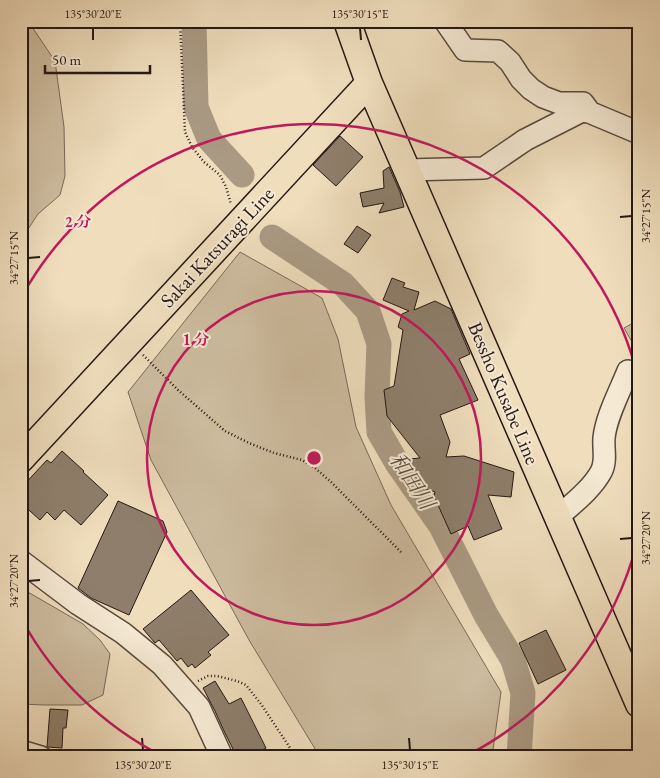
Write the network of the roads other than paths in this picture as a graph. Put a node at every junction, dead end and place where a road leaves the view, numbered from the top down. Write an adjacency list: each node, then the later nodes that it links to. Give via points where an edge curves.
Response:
1 (347, 21): 3 (main road)
2 (445, 21): 4 (street, via 465,50 498,52 510,62 521,79 543,97 559,103 583,103)
3 (369, 83): 6 (main road, Bessho Kusabe Line); 8 (main road, Sakai Katsuragi Line)
4 (589, 112): 5 (street); 6 (street, via 582,111 524,140 484,168)
5 (639, 132)
6 (407, 170): 9 (main road, Bessho Kusabe Line)
7 (628, 372): 9 (street, via 608,422 601,473)
8 (21, 459)
9 (558, 517): 11 (main road, Bessho Kusabe Line)
10 (21, 561): 14 (street, via 162,665 200,707)
11 (639, 704)
12 (21, 751): 13 (street)
13 (41, 757)
14 (222, 757)

